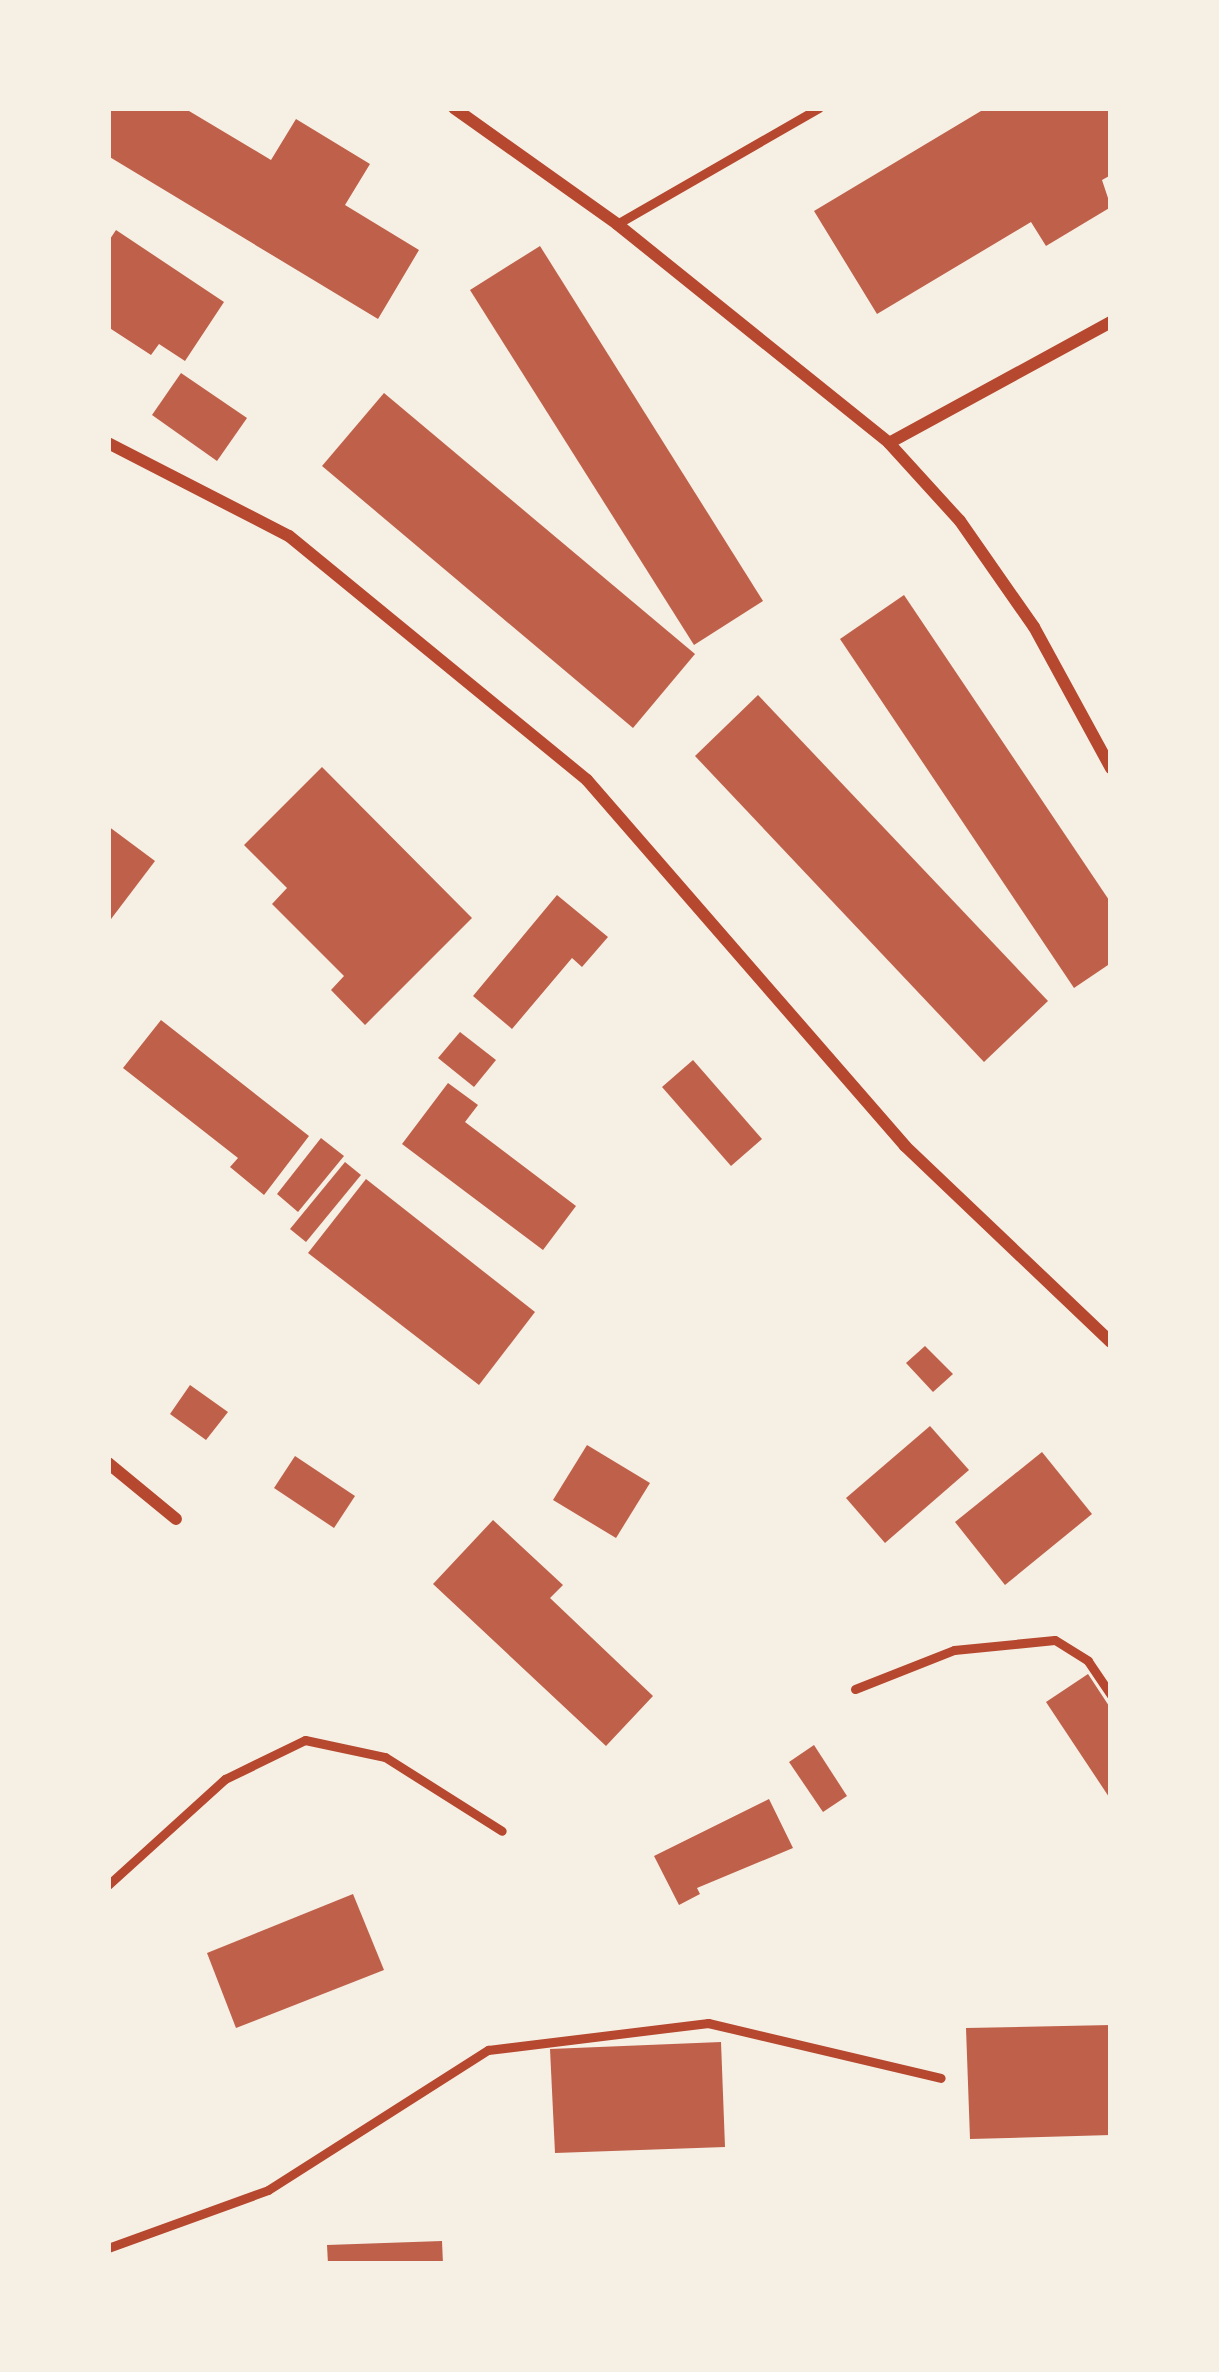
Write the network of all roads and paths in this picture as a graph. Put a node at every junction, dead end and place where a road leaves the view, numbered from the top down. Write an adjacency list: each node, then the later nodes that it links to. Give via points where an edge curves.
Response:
1 (454, 108): 3 (street)
2 (819, 108): 3 (lane)
3 (617, 224): 6 (street)
4 (1111, 322): 6 (street)
5 (108, 442): 8 (street, via 289,536 587,780 905,1146)
6 (889, 443): 7 (street, via 960,520 1034,627)
7 (1111, 768)
8 (1111, 1342)
9 (108, 1463): 10 (street)
10 (176, 1519)
11 (856, 1689): 12 (lane, via 954,1650 1055,1640 1088,1661)
12 (1111, 1695)
13 (502, 1831): 14 (lane, via 385,1757 305,1740 225,1779)
14 (108, 1885)
15 (941, 2078): 16 (lane, via 708,2024 488,2050 268,2189)
16 (108, 2248)

